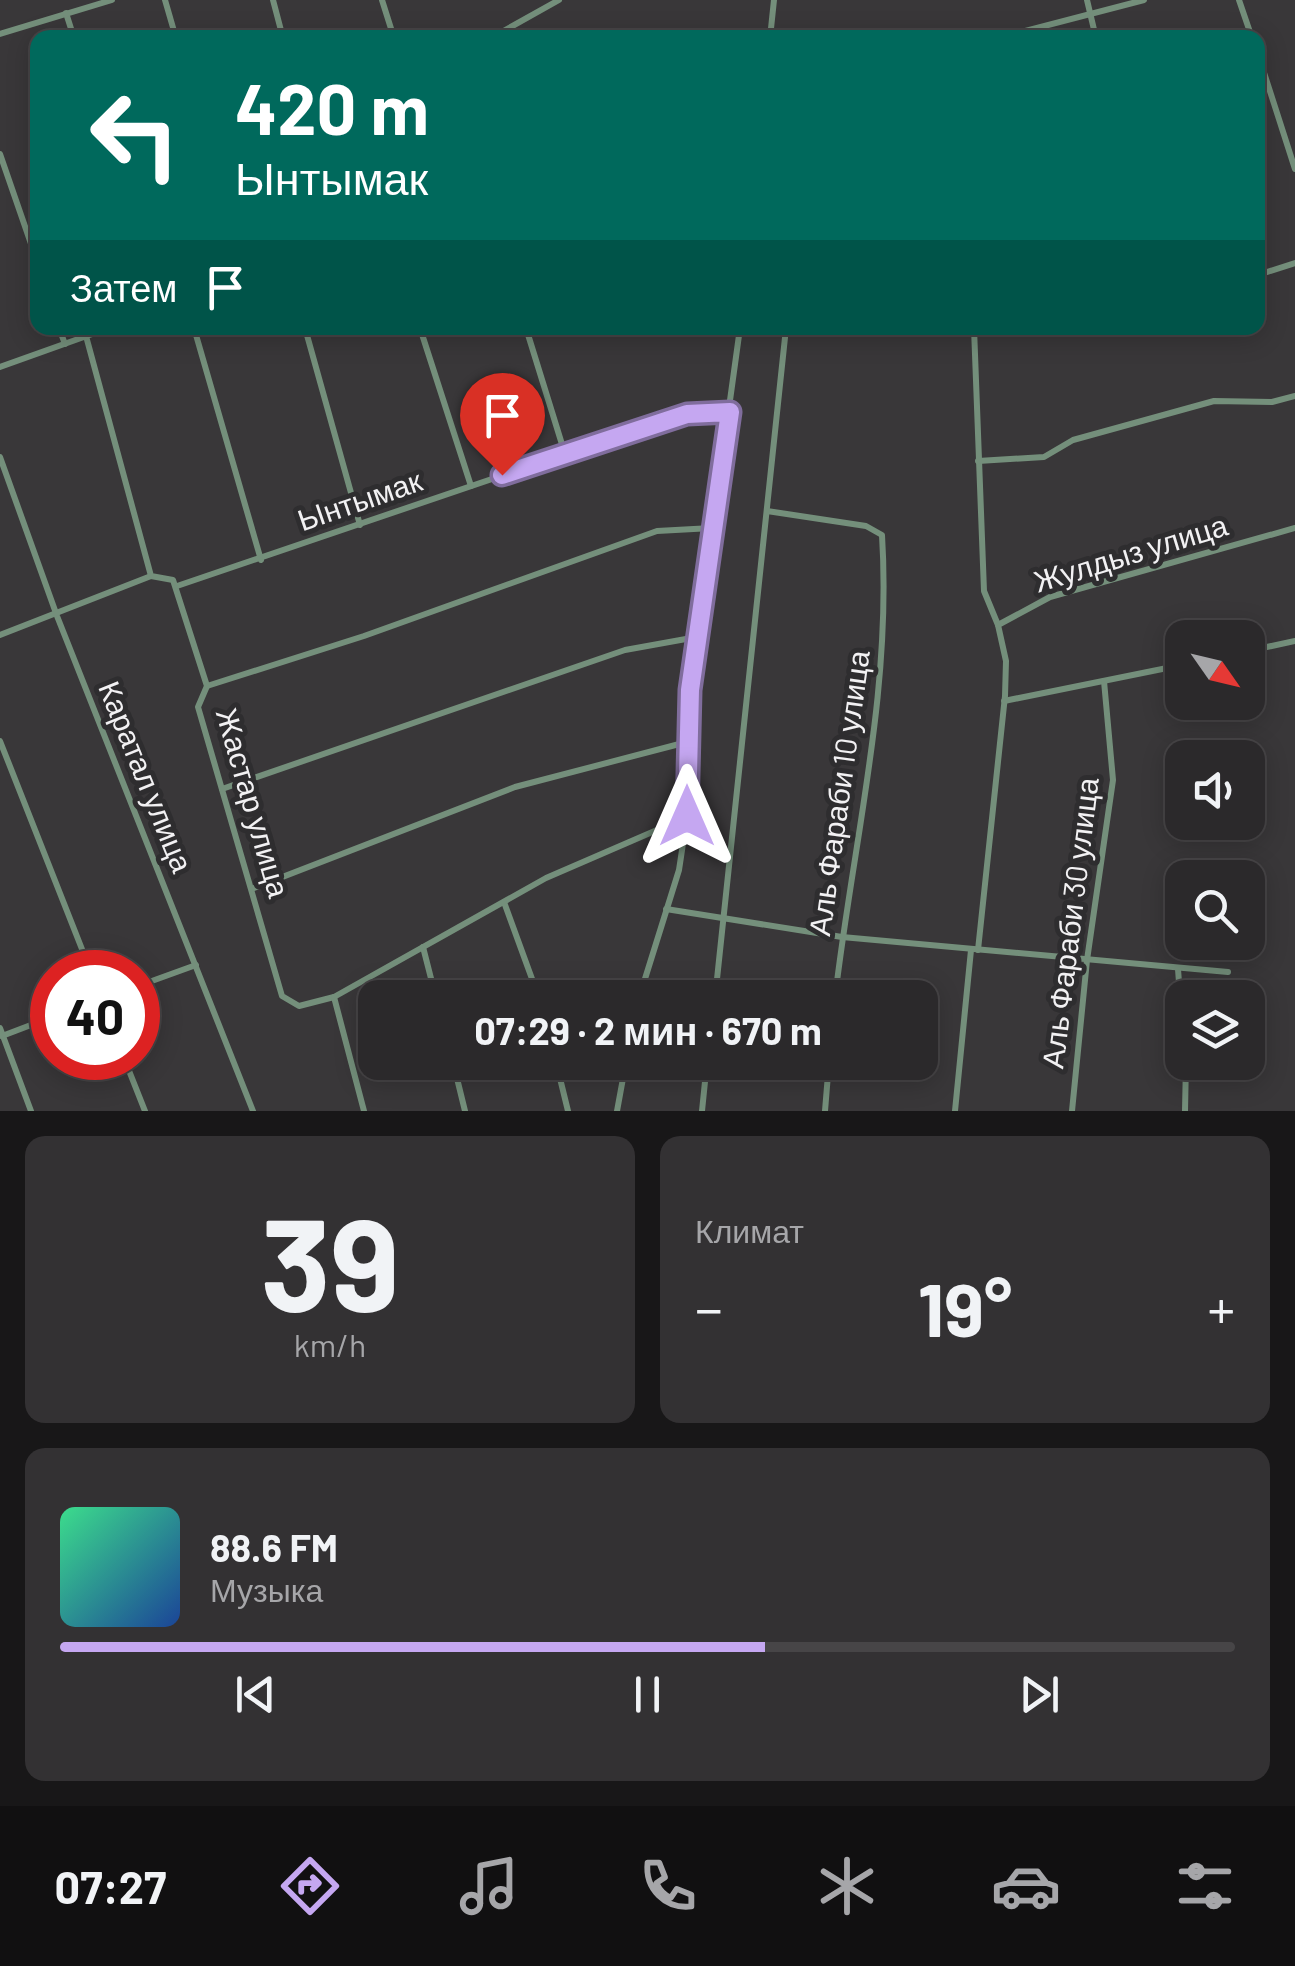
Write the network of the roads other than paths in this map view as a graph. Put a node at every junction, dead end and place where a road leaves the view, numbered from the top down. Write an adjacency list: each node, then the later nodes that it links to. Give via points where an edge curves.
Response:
1 (112, 0): 10 (street)
2 (165, 0): 13 (street)
3 (273, 0): 14 (street)
4 (382, 0): 15 (street)
5 (560, 0): 16 (street)
6 (774, 0): 17 (street)
7 (1087, 0): 11 (street)
8 (1144, 0): 11 (street)
9 (1238, 0): 20 (street)
10 (66, 14): 12 (street); 21 (street)
11 (1090, 14): 18 (street); 19 (street)
12 (71, 30)
13 (174, 30)
14 (282, 30)
15 (391, 30)
16 (506, 30)
17 (771, 30)
18 (1029, 30)
19 (1094, 30)
20 (1249, 30)
21 (0, 34)
22 (1265, 76): 24 (street)
23 (0, 154): 25 (street)
24 (1295, 170)
25 (30, 241)
26 (1295, 263): 27 (street)
27 (1265, 273)
28 (62, 335): 38 (street)
29 (89, 335): 37 (street)
30 (196, 335): 50 (street)
31 (306, 335): 47 (street)
32 (422, 335): 45 (street)
33 (528, 335): 42 (street)
34 (739, 335): 41 (street)
35 (785, 335): 46 (street)
36 (974, 335): 44 (street)
37 (86, 336): 38 (street); 51 (street)
38 (65, 344): 39 (street)
39 (0, 367)
40 (1295, 396): 44 (street, via 1214,401 1073,440 1044,457)
41 (730, 412): 42 (street, Ынтымак, via 687,414); 48 (street)
42 (564, 454): 45 (street, Ынтымак)
43 (0, 457): 53 (street, Каратал улица)
44 (978, 462): 54 (street, via 984,591)
45 (471, 486): 47 (street, Ынтымак)
46 (767, 511): 70 (street); 71 (street, Аль Фараби 10 улица, via 882,535 886,595 875,739)
47 (360, 526): 50 (street, Ынтымак)
48 (712, 528): 56 (street); 61 (street, via 657,531)
49 (1295, 528): 54 (street, Жулдыз улица, via 1050,598)
50 (261, 560): 52 (street, Ынтымак)
51 (150, 576): 52 (street, via 167,576); 53 (street)
52 (177, 586): 61 (street, Жастар улица)
53 (56, 616): 55 (street); 76 (street, Каратал улица)
54 (998, 625): 62 (street, via 1006,661)
55 (0, 635)
56 (698, 636): 64 (street); 65 (street, via 625,650)
57 (1295, 641): 58 (street)
58 (1265, 647)
59 (1165, 669): 60 (street)
60 (1104, 682): 62 (street); 75 (street, Аль Фараби 30 улица, via 1113,780)
61 (207, 686): 65 (street, Жастар улица, via 198,707)
62 (1004, 701): 74 (street)
63 (0, 741): 73 (street)
64 (687, 742): 66 (street); 67 (street, via 515,787)
65 (222, 789): 67 (street, Жастар улица)
66 (687, 817): 68 (street); 69 (street)
67 (254, 888): 86 (street, Жастар улица, via 282,996 299,1006)
68 (504, 902): 72 (street); 81 (street)
69 (666, 909): 70 (street); 82 (street)
70 (722, 920): 71 (street); 83 (street)
71 (842, 936): 74 (street); 84 (street, Аль Фараби 10 улица)
72 (423, 947): 80 (street); 86 (street)
73 (83, 950)
74 (974, 950): 75 (street); 105 (street)
75 (1086, 960): 77 (street); 106 (street, Аль Фараби 30 улица)
76 (196, 965): 79 (street); 98 (street, Каратал улица)
77 (1178, 968): 78 (street); 85 (street)
78 (1228, 972)
79 (160, 978)
80 (431, 980)
81 (532, 980)
82 (645, 980)
83 (717, 980)
84 (837, 980)
85 (1179, 980)
86 (334, 997): 99 (street)
87 (30, 1024): 88 (street)
88 (1, 1033): 96 (street)
89 (133, 1080): 97 (street)
90 (458, 1080): 100 (street)
91 (560, 1080): 101 (street)
92 (623, 1080): 102 (street)
93 (705, 1080): 103 (street)
94 (828, 1080): 104 (street)
95 (1186, 1080): 107 (street)
96 (31, 1111)
97 (145, 1111)
98 (254, 1111)
99 (364, 1111)
100 (466, 1111)
101 (568, 1111)
102 (617, 1111)
103 (702, 1111)
104 (825, 1111)
105 (954, 1111)
106 (1072, 1111)
107 (1185, 1111)

